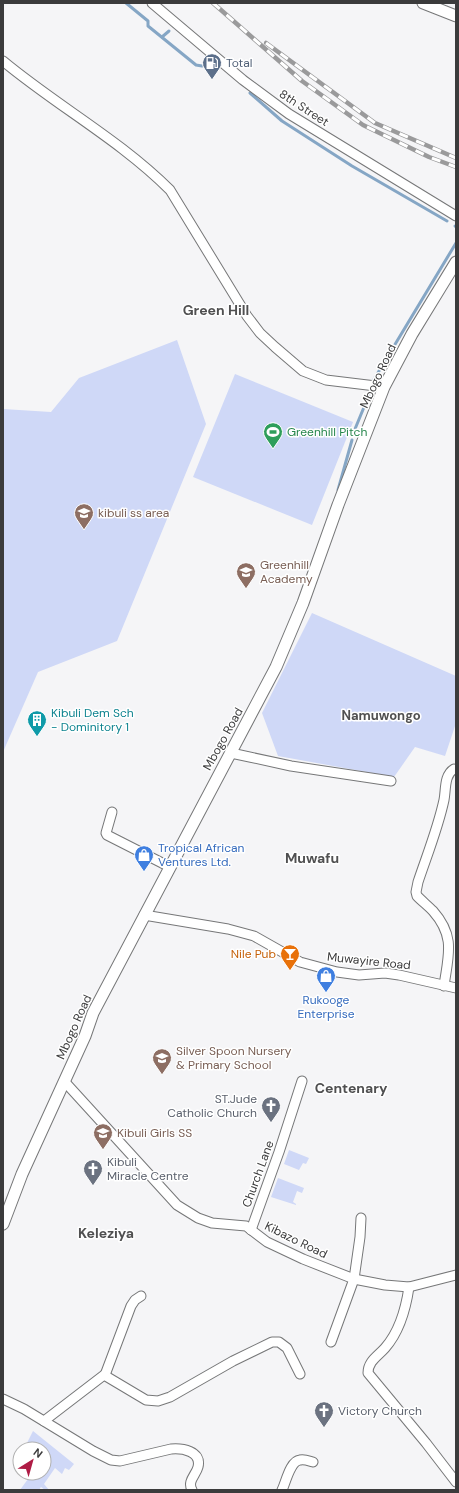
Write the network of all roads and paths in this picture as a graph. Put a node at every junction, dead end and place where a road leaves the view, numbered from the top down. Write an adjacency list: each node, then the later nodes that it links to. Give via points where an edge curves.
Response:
1 (152, 3): 5 (street, 8th Street, via 243,80 289,114)
2 (423, 3): 3 (street)
3 (456, 16)
4 (3, 61): 7 (street, via 130,154 170,190 247,316 260,333 284,356 303,370 326,380)
5 (456, 216)
6 (456, 262): 7 (street, Mbogo Road, via 412,334)
7 (384, 387): 8 (street, Mbogo Road, via 303,603 276,667)
8 (231, 753): 10 (street, via 291,766); 12 (street, Mbogo Road)
9 (454, 769): 14 (street, via 447,779 416,892 439,919 448,936 449,952)
10 (391, 781)
11 (112, 812): 12 (street, via 107,835)
12 (170, 867): 13 (street, Mbogo Road)
13 (144, 915): 14 (street, Muwayire Road, via 228,929 254,936 295,959 321,968 359,974 399,975); 16 (street, Mbogo Road, via 93,1013)
14 (444, 986): 15 (street, Muwayire Road)
15 (456, 988)
16 (64, 1081): 19 (street, Mbogo Road, via 22,1174); 20 (street, Kibazo Road, via 177,1205 202,1220 246,1226)
17 (302, 1081): 20 (street, Church Lane)
18 (360, 1218): 22 (street)
19 (3, 1224)
20 (251, 1230): 22 (street, Kibazo Road, via 267,1242)
21 (456, 1275): 23 (street, Kibazo Road)
22 (354, 1279): 23 (street, Kibazo Road); 25 (street)
23 (409, 1287): 31 (street, via 398,1327 370,1365 368,1373)
24 (141, 1296): 27 (street, via 131,1306)
25 (331, 1342)
26 (300, 1374): 27 (street, via 287,1348 283,1344 272,1342 158,1401 142,1398)
27 (105, 1375): 29 (street)
28 (3, 1399): 29 (street)
29 (44, 1421): 32 (street, via 111,1460 120,1461 171,1449 189,1450 198,1462 190,1483)
30 (314, 1462): 33 (street, via 298,1460 293,1465)
31 (456, 1482)
32 (192, 1490)
33 (282, 1490)

